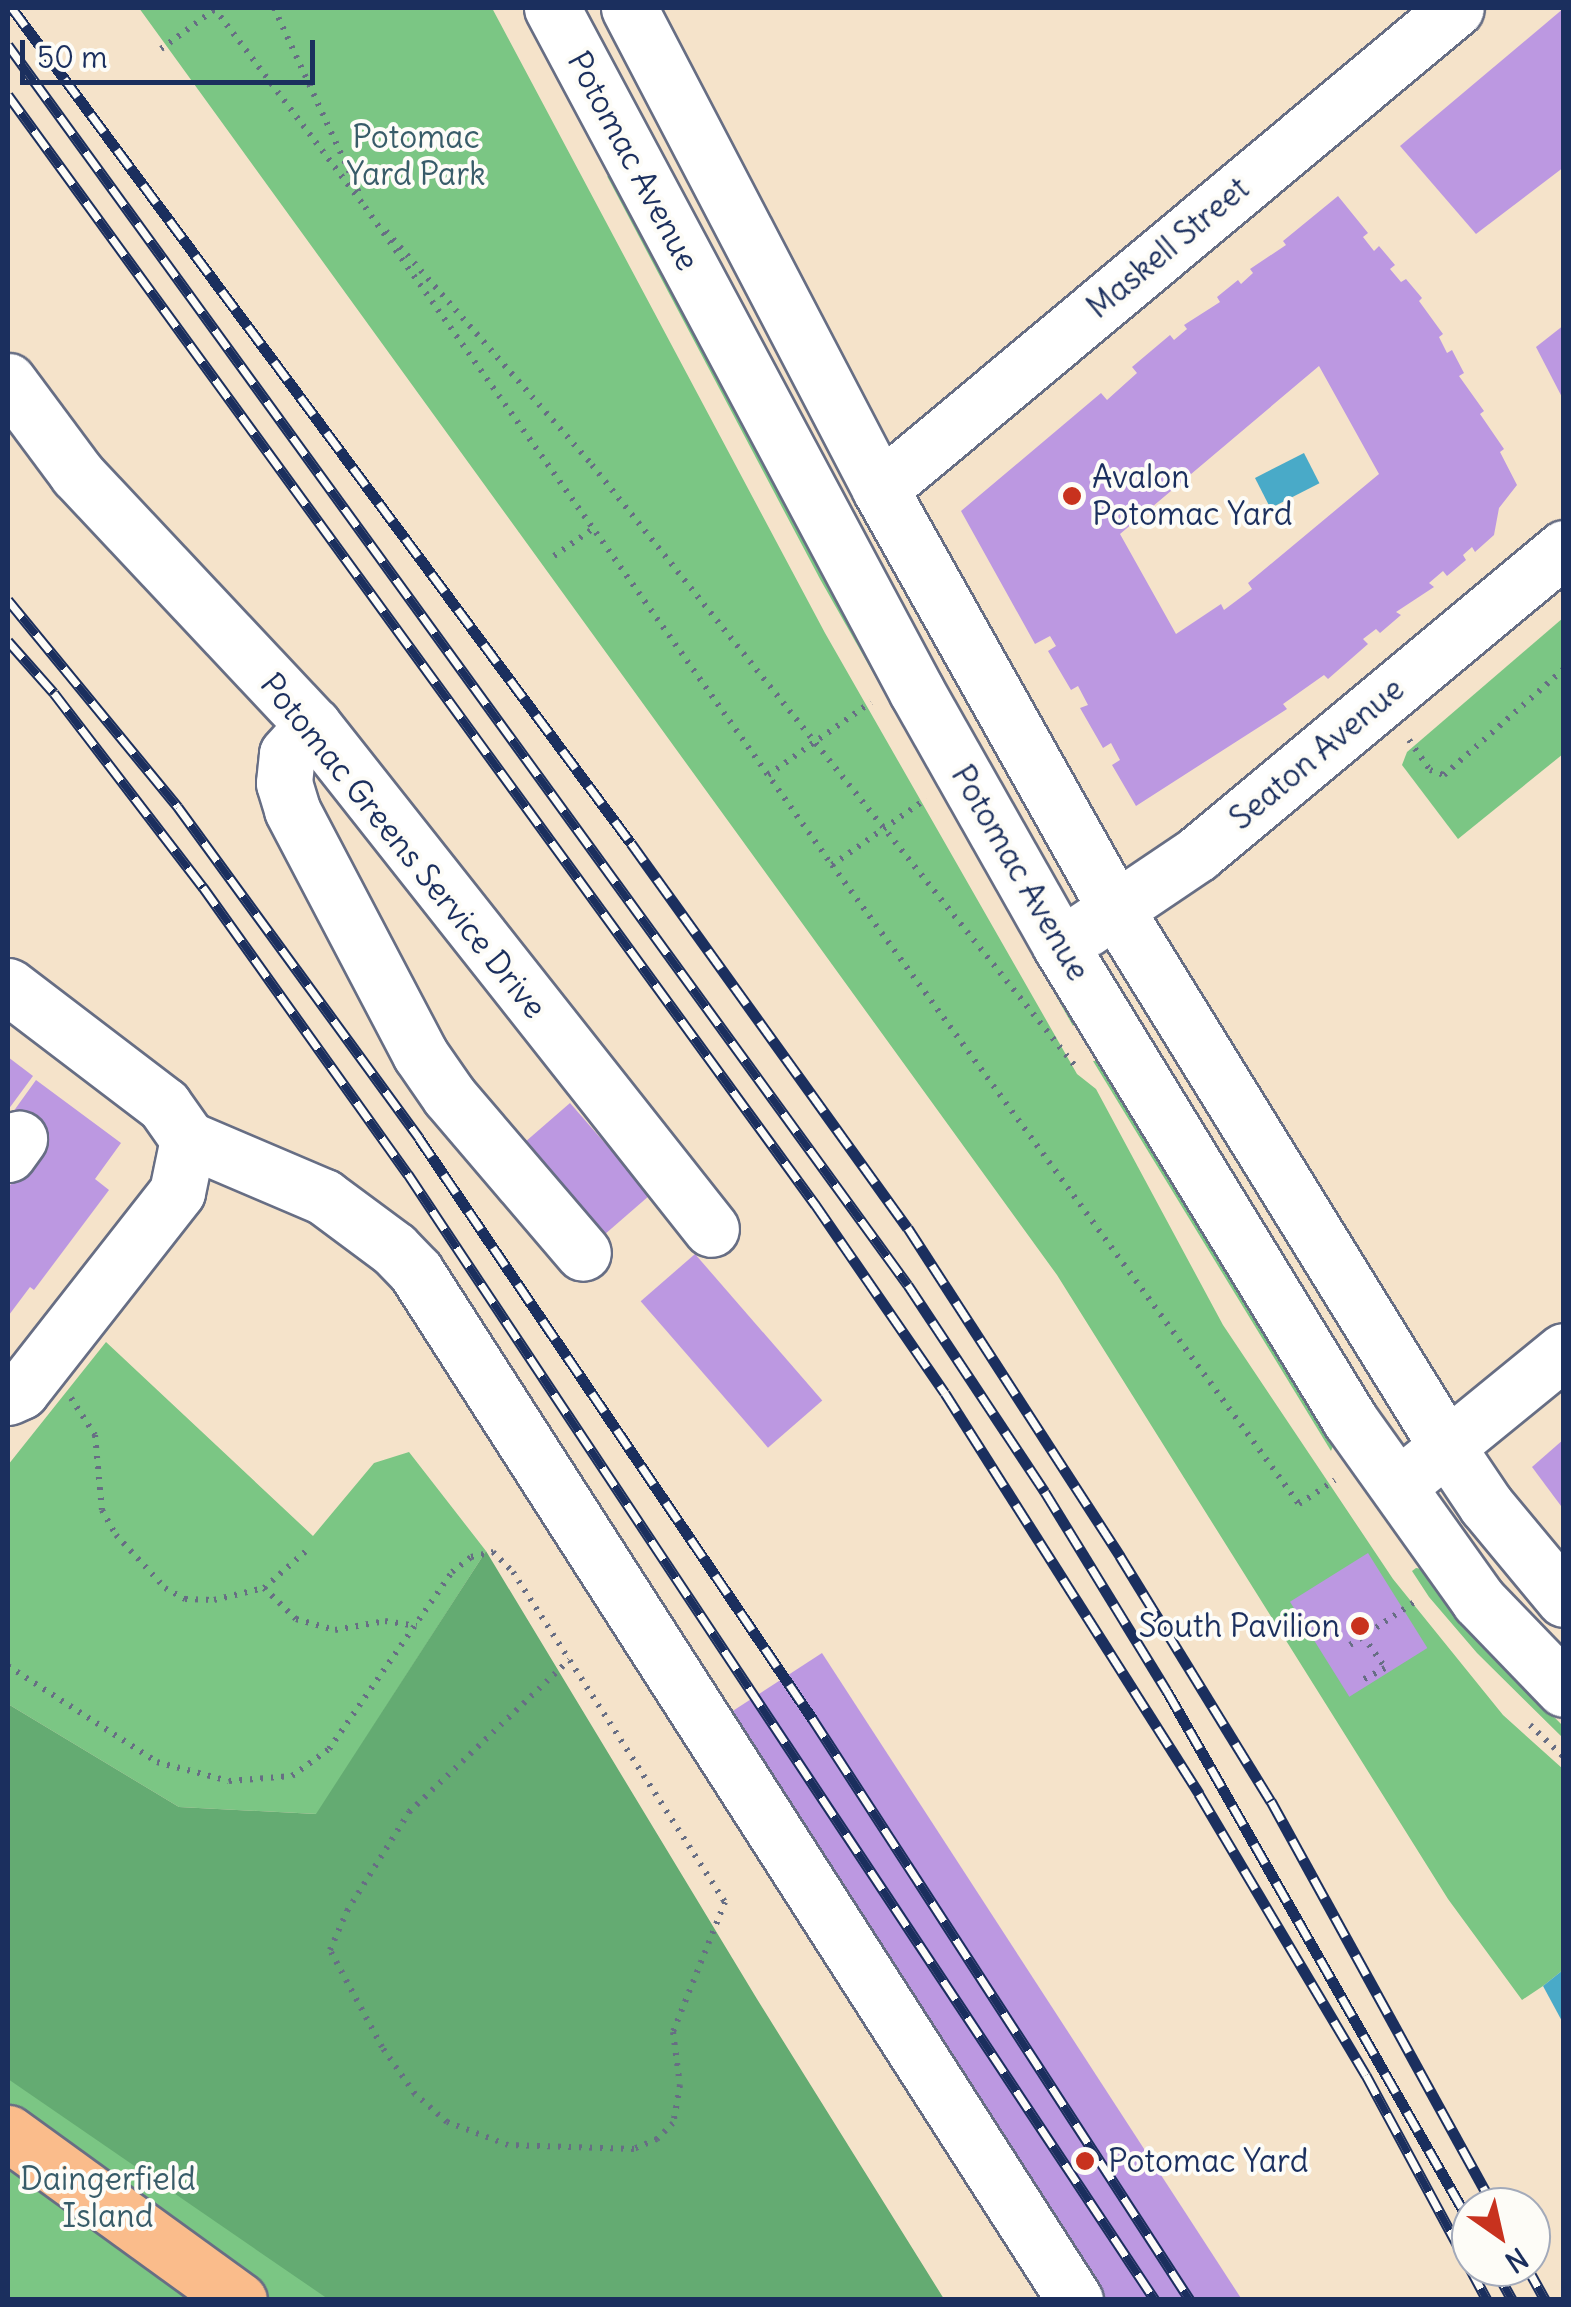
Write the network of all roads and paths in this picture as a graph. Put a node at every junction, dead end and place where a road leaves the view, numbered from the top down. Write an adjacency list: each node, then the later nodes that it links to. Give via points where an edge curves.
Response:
1 (215, 8): 6 (path); 7 (path)
2 (274, 8): 7 (path)
3 (552, 8): 23 (street, Potomac Avenue)
4 (629, 8): 9 (street, Potomac Avenue)
5 (1456, 8): 9 (street, Maskell Street)
6 (161, 49)
7 (366, 207): 10 (path); 16 (path, via 592,465)
8 (8, 381): 15 (street, Potomac Greens Service Drive, via 77,474)
9 (880, 488): 22 (street, Potomac Avenue)
10 (591, 530): 12 (path); 18 (path)
11 (1564, 548): 22 (street, Seaton Avenue, via 1214,840)
12 (554, 556)
13 (1564, 669): 17 (path, via 1444,775 1430,770)
14 (872, 702): 16 (path)
15 (313, 724): 27 (street, Potomac Greens Service Drive); 28 (street, via 287,754 284,783 292,810 420,1054)
16 (817, 740): 18 (path); 20 (path)
17 (1409, 740)
18 (768, 775): 21 (path)
19 (926, 798): 20 (path)
20 (886, 827): 21 (path); 25 (path)
21 (832, 866): 32 (path, via 1299,1504)
22 (1116, 910): 23 (street, Seaton Avenue); 31 (street, Potomac Avenue)
23 (1060, 946): 33 (street, Potomac Avenue)
24 (8, 986): 26 (street, via 164,1105)
25 (1084, 1075)
26 (188, 1140): 30 (street, via 177,1192); 47 (street, via 324,1197 416,1272)
27 (712, 1228)
28 (583, 1253)
29 (1564, 1350): 31 (street)
30 (22, 1384): 35 (path, via 77,1402 95,1435 102,1510 116,1536 165,1588 185,1600 214,1600)
31 (1447, 1447): 33 (street); 37 (street, Potomac Avenue)
32 (1335, 1480)
33 (1396, 1487): 44 (street, Potomac Avenue, via 1478,1600)
34 (306, 1551): 35 (path)
35 (264, 1588): 38 (path, via 296,1619 335,1630 385,1621)
36 (1419, 1599): 39 (path)
37 (1564, 1599)
38 (417, 1626): 41 (path, via 452,1572 471,1557 494,1552); 42 (path, via 329,1749 292,1776 229,1781 157,1762)
39 (1363, 1636): 40 (path); 43 (path, via 1385,1668)
40 (1350, 1646)
41 (569, 1660): 41 (path, via 725,1902 673,2032 680,2084 673,2124 634,2149 508,2145 447,2122 415,2094 382,2048 330,1950 409,1812)
42 (8, 1666)
43 (1364, 1678)
44 (1564, 1688)
45 (8, 2134): 46 (highway)
46 (238, 2300)
47 (1076, 2300)

